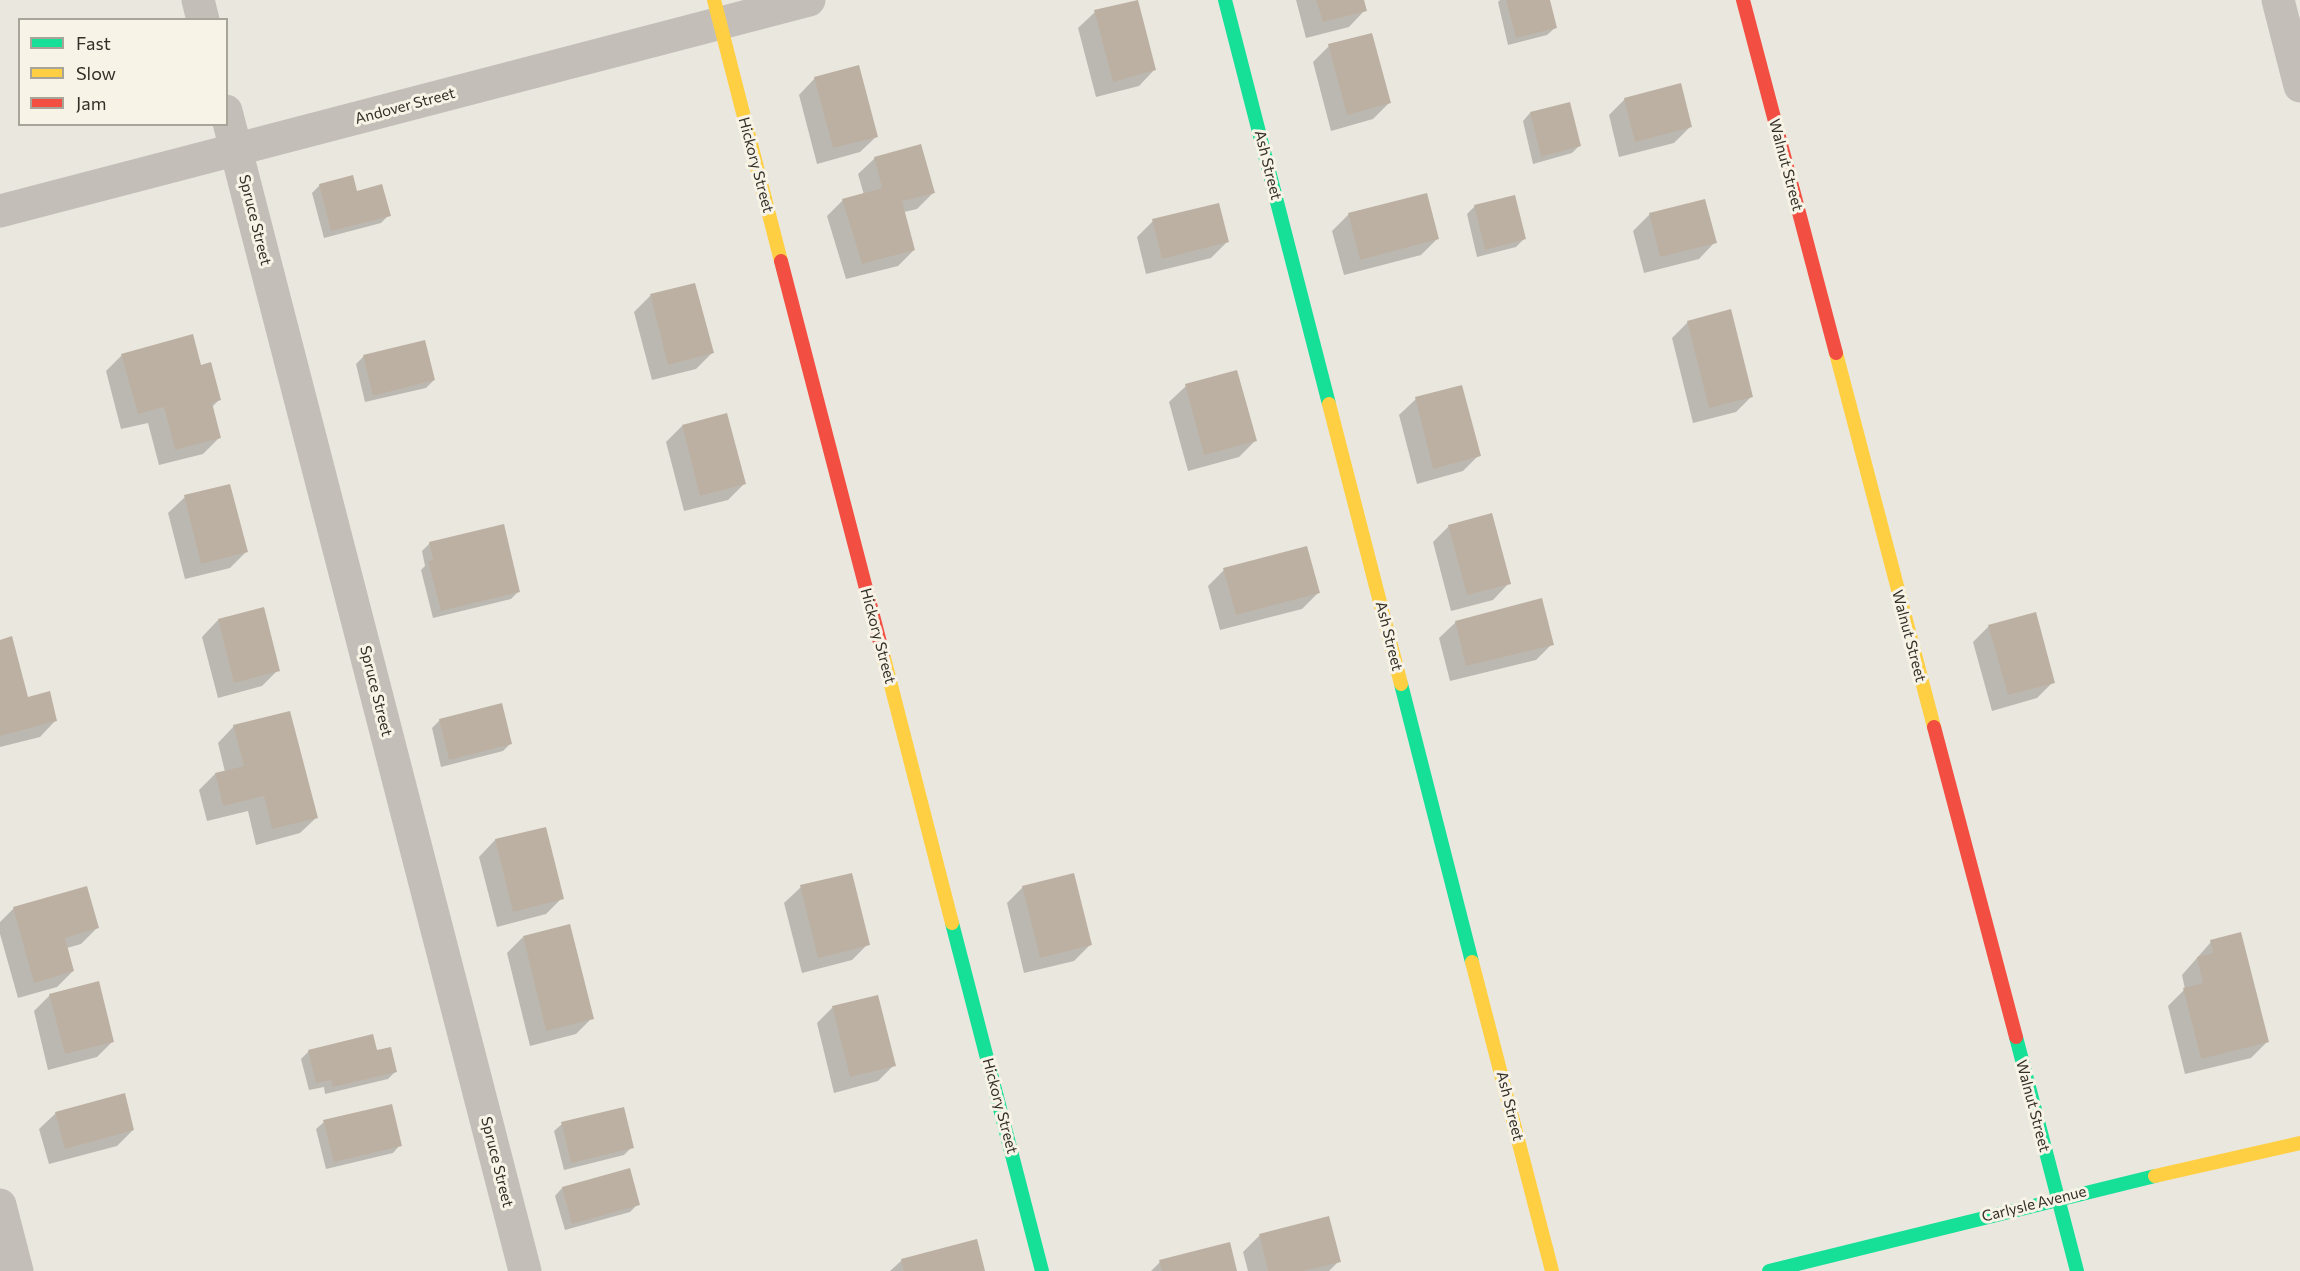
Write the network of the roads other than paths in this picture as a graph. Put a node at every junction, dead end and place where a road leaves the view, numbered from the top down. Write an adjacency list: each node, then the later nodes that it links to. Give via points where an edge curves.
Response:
1 (198, 0): 7 (street)
2 (809, 0): 6 (street, Andover Street)
3 (1225, 0): 18 (street, Ash Street)
4 (1743, 0): 13 (street, Walnut Street)
5 (2278, 0): 8 (street)
6 (717, 12): 10 (street, Andover Street); 17 (street, Hickory Street)
7 (202, 18)
8 (2300, 86)
9 (228, 119): 10 (street, Spruce Street)
10 (236, 149): 11 (street, Andover Street); 16 (street, Spruce Street)
11 (0, 211)
12 (2300, 1143): 13 (street, Carlysle Avenue)
13 (2056, 1197): 19 (street, Carlysle Avenue); 20 (street, Walnut Street)
14 (0, 1205): 15 (street)
15 (17, 1271)
16 (525, 1271)
17 (1042, 1271)
18 (1552, 1271)
19 (1769, 1271)
20 (2077, 1271)

